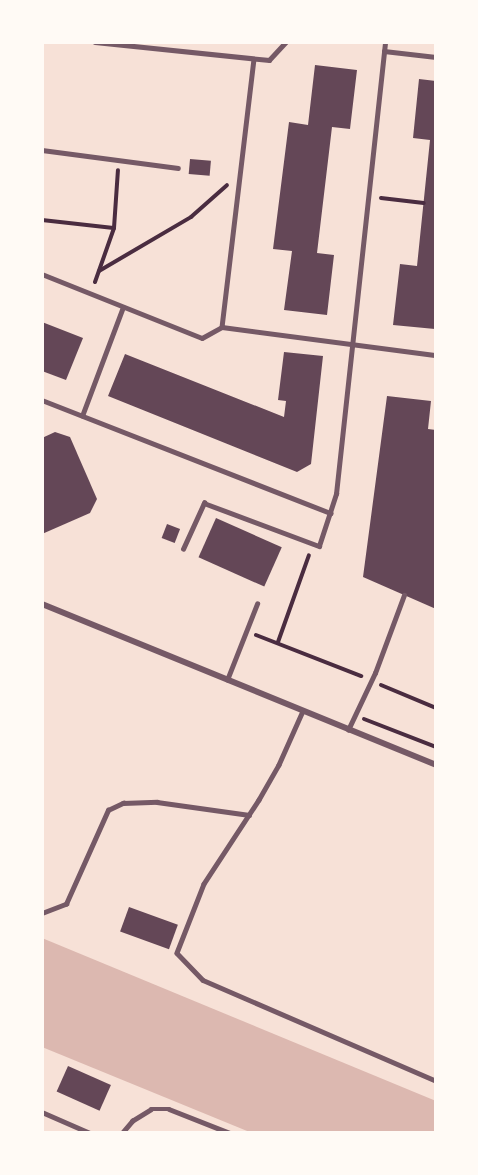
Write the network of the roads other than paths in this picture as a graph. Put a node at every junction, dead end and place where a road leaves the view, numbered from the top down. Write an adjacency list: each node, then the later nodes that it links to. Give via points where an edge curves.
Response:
1 (95, 42): 6 (lane)
2 (286, 42): 6 (lane, via 269,60)
3 (383, 42): 4 (lane)
4 (384, 51): 5 (lane); 12 (lane)
5 (436, 57)
6 (254, 59): 11 (lane)
7 (42, 150): 8 (lane)
8 (178, 168)
9 (42, 274): 10 (lane)
10 (123, 307): 11 (lane, via 202,338); 15 (lane)
11 (222, 327): 12 (lane)
12 (352, 343): 13 (lane); 16 (lane)
13 (436, 355)
14 (42, 400): 15 (lane)
15 (82, 416): 16 (lane)
16 (331, 513): 17 (lane, via 319,546 204,503)
17 (183, 549)
18 (404, 595): 23 (lane)
19 (42, 604): 21 (street)
20 (257, 604): 21 (lane)
21 (227, 680): 22 (street)
22 (303, 711): 23 (street); 25 (lane, via 279,765)
23 (348, 730): 24 (street)
24 (436, 765)
25 (249, 815): 26 (lane, via 158,802 123,803 108,810 66,904); 27 (lane, via 204,884 177,953 203,980)
26 (42, 913)
27 (436, 1081)
28 (42, 1112): 29 (lane)
29 (90, 1133)
30 (122, 1133): 31 (lane, via 151,1109 169,1108)
31 (230, 1133)

